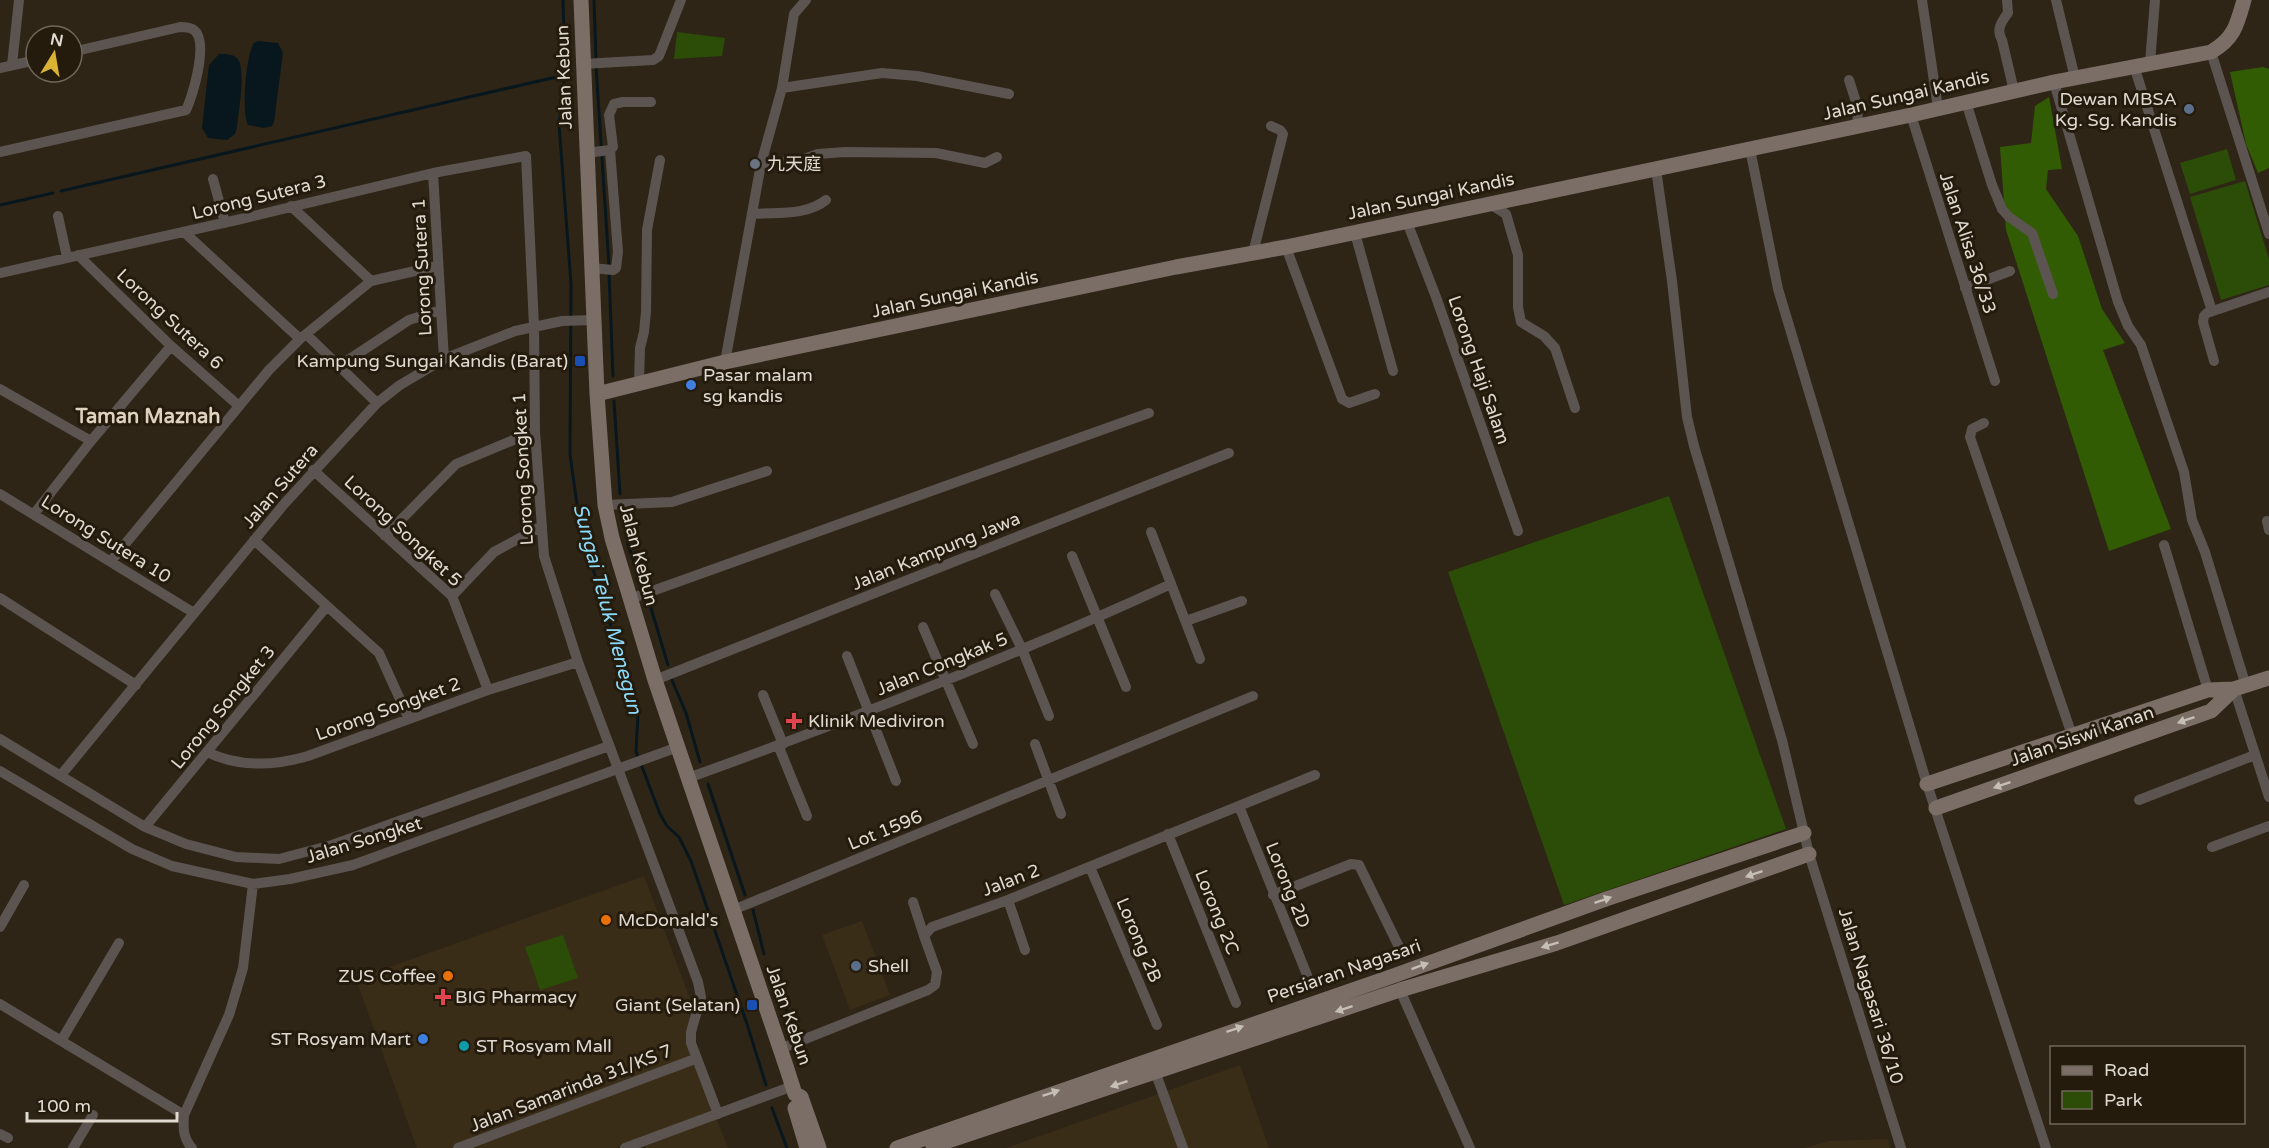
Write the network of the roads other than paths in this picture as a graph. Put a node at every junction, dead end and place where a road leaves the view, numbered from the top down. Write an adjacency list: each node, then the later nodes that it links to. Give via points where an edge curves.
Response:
1 (19, 0): 15 (street)
2 (581, 0): 14 (street, Jalan Kebun)
3 (681, 0): 14 (street, via 659,56 653,60)
4 (806, 0): 21 (street, via 794,14)
5 (1922, 0): 26 (street)
6 (2007, 0): 22 (street, via 2008,13 2000,23 1999,35)
7 (2056, 0): 18 (street)
8 (2155, 0): 13 (street)
9 (2244, 0): 11 (street, via 2231,36 2225,45)
10 (84, 49): 31 (street, via 180,27 194,30 200,42 197,83 186,110)
11 (2211, 52): 13 (street, Jalan Sungai Kandis); 49 (street)
12 (24, 62): 15 (street)
13 (2150, 63): 16 (street, Jalan Sungai Kandis)
14 (593, 64): 32 (street, Jalan Kebun)
15 (12, 65): 17 (street)
16 (2134, 66): 18 (street, Jalan Sungai Kandis); 62 (street)
17 (0, 68)
18 (2075, 78): 20 (street, Jalan Sungai Kandis)
19 (1849, 80): 29 (street, via 1857,105)
20 (2054, 82): 22 (street, Jalan Sungai Kandis); 118 (street, via 2118,302 2141,345 2184,471 2192,520 2205,552)
21 (782, 88): 23 (street, via 882,73); 36 (street)
22 (2014, 91): 25 (street, Jalan Sungai Kandis)
23 (1009, 94)
24 (651, 102): 32 (street, via 614,104 609,115 612,147)
25 (1966, 102): 26 (street, Jalan Sungai Kandis); 60 (street, via 2002,209 2032,234)
26 (1938, 108): 27 (street, Jalan Sungai Kandis)
27 (1911, 115): 29 (street, Jalan Sungai Kandis); 58 (street, Jalan Alisa 36/33)
28 (1271, 126): 51 (street, via 1283,134)
29 (1858, 126): 30 (street, Jalan Sungai Kandis)
30 (1750, 149): 37 (street, Jalan Sungai Kandis); 143 (street, via 1778,289)
31 (0, 152)
32 (600, 152): 54 (street, Jalan Kebun); 54 (street, via 618,252 616,268)
33 (526, 156): 38 (street, Lorong Sutera 3); 64 (street, Lorong Songket 1)
34 (998, 157): 36 (street, via 985,163 936,153 845,152)
35 (660, 160): 73 (street, via 646,230 646,312 639,348)
36 (761, 164): 43 (street)
37 (1656, 169): 41 (street, Jalan Sungai Kandis); 153 (street, Jalan Nagasari 36/10, via 1687,417 1782,740)
38 (433, 173): 42 (street, Lorong Sutera 3); 53 (street, Lorong Sutera 1)
39 (213, 179): 46 (street)
40 (826, 200): 43 (street, via 807,210)
41 (1490, 204): 45 (street, Jalan Sungai Kandis); 79 (street, via 1506,214 1518,255 1521,322 1555,348)
42 (291, 206): 46 (street, Lorong Sutera 3); 57 (street)
43 (753, 214): 69 (street)
44 (58, 216): 52 (street)
45 (1407, 222): 48 (street, Jalan Sungai Kandis); 91 (street, Lorong Haji Salam)
46 (225, 223): 47 (street, Lorong Sutera 3)
47 (184, 232): 52 (street, Lorong Sutera 3); 65 (street)
48 (1355, 232): 50 (street, Jalan Sungai Kandis); 71 (street)
49 (2269, 234)
50 (1286, 247): 51 (street, Jalan Sungai Kandis); 76 (street, via 1342,399 1349,403)
51 (1253, 254): 69 (street, Jalan Sungai Kandis)
52 (73, 256): 56 (street, Lorong Sutera 3); 66 (street, Lorong Sutera 6)
53 (437, 266): 57 (street); 61 (street, Lorong Sutera 1)
54 (603, 269): 63 (street, Jalan Kebun)
55 (2010, 271): 58 (street)
56 (0, 273)
57 (371, 281): 65 (street)
58 (1965, 288): 72 (street, Jalan Alisa 36/33)
59 (2269, 292): 62 (street)
60 (2053, 294)
61 (441, 309): 67 (street, Lorong Sutera 1); 70 (street, via 409,320)
62 (2212, 311): 68 (street, via 2204,316 2203,322)
63 (594, 320): 64 (street, Jalan Sutera); 75 (street, Jalan Kebun)
64 (534, 326): 67 (street, Jalan Sutera); 82 (street, Lorong Songket 1)
65 (303, 337): 70 (street); 78 (street)
66 (171, 346): 78 (street, Lorong Sutera 6); 83 (street)
67 (444, 359): 77 (street, Jalan Sutera)
68 (2214, 361)
69 (724, 363): 73 (street, Jalan Sungai Kandis)
70 (339, 366): 77 (street)
71 (1394, 371)
72 (1995, 381)
73 (639, 383): 75 (street, Jalan Sungai Kandis)
74 (0, 389): 83 (street)
75 (597, 394): 88 (street, Jalan Kebun)
76 (1376, 394)
77 (376, 403): 85 (street, Jalan Sutera)
78 (239, 406): 97 (street)
79 (1575, 408)
80 (1149, 413): 102 (street)
81 (1984, 423): 126 (street, via 1972,429 1970,437)
82 (535, 431): 90 (street, Lorong Songket 1); 93 (street, via 456,464)
83 (91, 441): 89 (street)
84 (1229, 453): 114 (street, Jalan Kampung Jawa)
85 (313, 470): 93 (street, Lorong Songket 5); 94 (street, Jalan Sutera)
86 (767, 471): 88 (street, via 672,502)
87 (0, 494): 89 (street, Lorong Sutera 10)
88 (605, 505): 102 (street, Jalan Kebun)
89 (34, 514): 97 (street, Lorong Sutera 10)
90 (542, 526): 100 (street, via 494,552); 112 (street, Lorong Songket 1, via 544,556)
91 (1518, 531)
92 (1151, 532): 98 (street)
93 (384, 536): 100 (street, Lorong Songket 5)
94 (254, 540): 104 (street); 105 (street, Jalan Sutera)
95 (2164, 545): 120 (street)
96 (1072, 556): 106 (street)
97 (111, 561): 105 (street, Lorong Sutera 10)
98 (1171, 584): 106 (street, Jalan Congkak 5); 107 (street)
99 (995, 594): 109 (street)
100 (452, 596): 119 (street, Lorong Songket 5)
101 (0, 598): 116 (street)
102 (630, 599): 114 (street, Jalan Kebun)
103 (1242, 601): 107 (street)
104 (326, 607): 125 (street, via 379,653); 133 (street, Lorong Songket 3)
105 (194, 613): 116 (street, Jalan Sutera)
106 (1097, 618): 109 (street, Jalan Congkak 5); 117 (street)
107 (1186, 621): 111 (street)
108 (923, 627): 115 (street)
109 (1022, 649): 115 (street, Jalan Congkak 5); 124 (street)
110 (847, 656): 123 (street)
111 (1200, 659)
112 (578, 662): 119 (street, Lorong Songket 2); 131 (street, Lorong Songket 1)
113 (2269, 678): 118 (street, Jalan Siswi Kanan)
114 (655, 680): 132 (street, Jalan Kebun)
115 (945, 681): 123 (street, Jalan Congkak 5); 128 (street)
116 (136, 685): 139 (street, Jalan Sutera)
117 (1126, 687)
118 (2240, 687): 120 (street, Jalan Siswi Kanan); 134 (street); 144 (street, Jalan Siswi Kanan, one-way to 144, via 2211,711)
119 (488, 690): 125 (street, Lorong Songket 2)
120 (2208, 690): 126 (street, Jalan Siswi Kanan)
121 (764, 695): 130 (street)
122 (1253, 696): 141 (street, Lot 1596)
123 (868, 712): 130 (street, Jalan Congkak 5); 142 (street)
124 (1049, 716)
125 (409, 719): 133 (street, Lorong Songket 2, via 283,763 249,764 224,760)
126 (2072, 735): 137 (street, Jalan Siswi Kanan)
127 (0, 740): 139 (street, Jalan Songket)
128 (974, 744)
129 (1035, 744): 141 (street)
130 (780, 745): 140 (street, Jalan Congkak 5); 150 (street)
131 (609, 746): 135 (street, Lorong Songket 1); 152 (street, Jalan Songket, via 332,845 279,859 236,857 186,844)
132 (678, 747): 135 (street, Jalan Songket); 140 (street, Jalan Kebun)
133 (207, 752): 152 (street, Lorong Songket 3)
134 (2255, 755): 145 (street); 146 (street)
135 (617, 769): 160 (street, Jalan Songket, via 353,865); 178 (street, Lorong Songket 1, via 698,982 701,997 691,1032)
136 (0, 771): 160 (street, Jalan Songket, via 132,849 172,866)
137 (1962, 772): 143 (street, Jalan Siswi Kanan); 144 (street, via 1948,792)
138 (1315, 775): 147 (street, Jalan 2)
139 (61, 776): 152 (street, Jalan Songket)
140 (688, 778): 165 (street, Jalan Kebun)
141 (1049, 780): 149 (street); 165 (street, Lot 1596)
142 (896, 781)
143 (1927, 784): 148 (street)
144 (1968, 797): 148 (street, Jalan Siswi Kanan)
145 (2269, 797)
146 (2139, 800)
147 (1239, 806): 154 (street, Jalan 2); 162 (street, Lorong 2D)
148 (1936, 808): 194 (street)
149 (1061, 814)
150 (807, 816)
151 (2269, 826): 156 (street)
152 (145, 827)
153 (1804, 833): 155 (street, Persiaran Nagasari); 157 (street, Jalan Nagasari 36/10)
154 (1168, 834): 159 (street, Jalan 2); 173 (street, Lorong 2C)
155 (1773, 843): 158 (street, via 1791,848); 179 (street, Persiaran Nagasari, one-way to 155, via 1606,899)
156 (2212, 847)
157 (1809, 854): 158 (street, Persiaran Nagasari); 193 (street, Jalan Nagasari 36/10)
158 (1783, 864): 172 (street, Persiaran Nagasari, one-way to 172, via 1557,943)
159 (1090, 867): 163 (street, Jalan 2); 175 (street, Lorong 2B)
160 (253, 884): 182 (street, via 243,969 229,1015)
161 (24, 885): 166 (street)
162 (1273, 895): 170 (street, via 1351,864 1359,865); 171 (street, Lorong 2D)
163 (1008, 900): 167 (street, Jalan 2, via 932,927); 169 (street)
164 (913, 902): 167 (street)
165 (733, 910): 177 (street, Jalan Kebun)
166 (0, 927)
167 (924, 936): 177 (street, via 937,972 935,985)
168 (119, 943): 176 (street)
169 (1025, 950)
170 (1402, 953)
171 (1307, 975)
172 (1400, 990): 179 (street, Persiaran Nagasari, one-way to 179); 192 (street)
173 (1236, 1003)
174 (0, 1004): 176 (street)
175 (1157, 1025)
176 (61, 1041): 182 (street)
177 (780, 1049): 180 (street, Jalan Kebun)
178 (695, 1059): 181 (street, Lorong Songket 1); 187 (street, Jalan Samarinda 31/KS 7)
179 (1153, 1065): 189 (street, Persiaran Nagasari, one-way to 179); 190 (street, Persiaran Nagasari, one-way to 190); 191 (street)
180 (794, 1090): 181 (street); 184 (street, Jalan Kebun, via 801,1098)
181 (718, 1113): 188 (street)
182 (184, 1115): 186 (street, via 183,1130)
183 (93, 1116): 185 (street)
184 (816, 1146)
185 (74, 1148)
186 (192, 1148)
187 (458, 1148)
188 (625, 1148)
189 (897, 1148)
190 (927, 1148)
191 (1183, 1148)
192 (1470, 1148)
193 (1901, 1148)
194 (2046, 1148)

